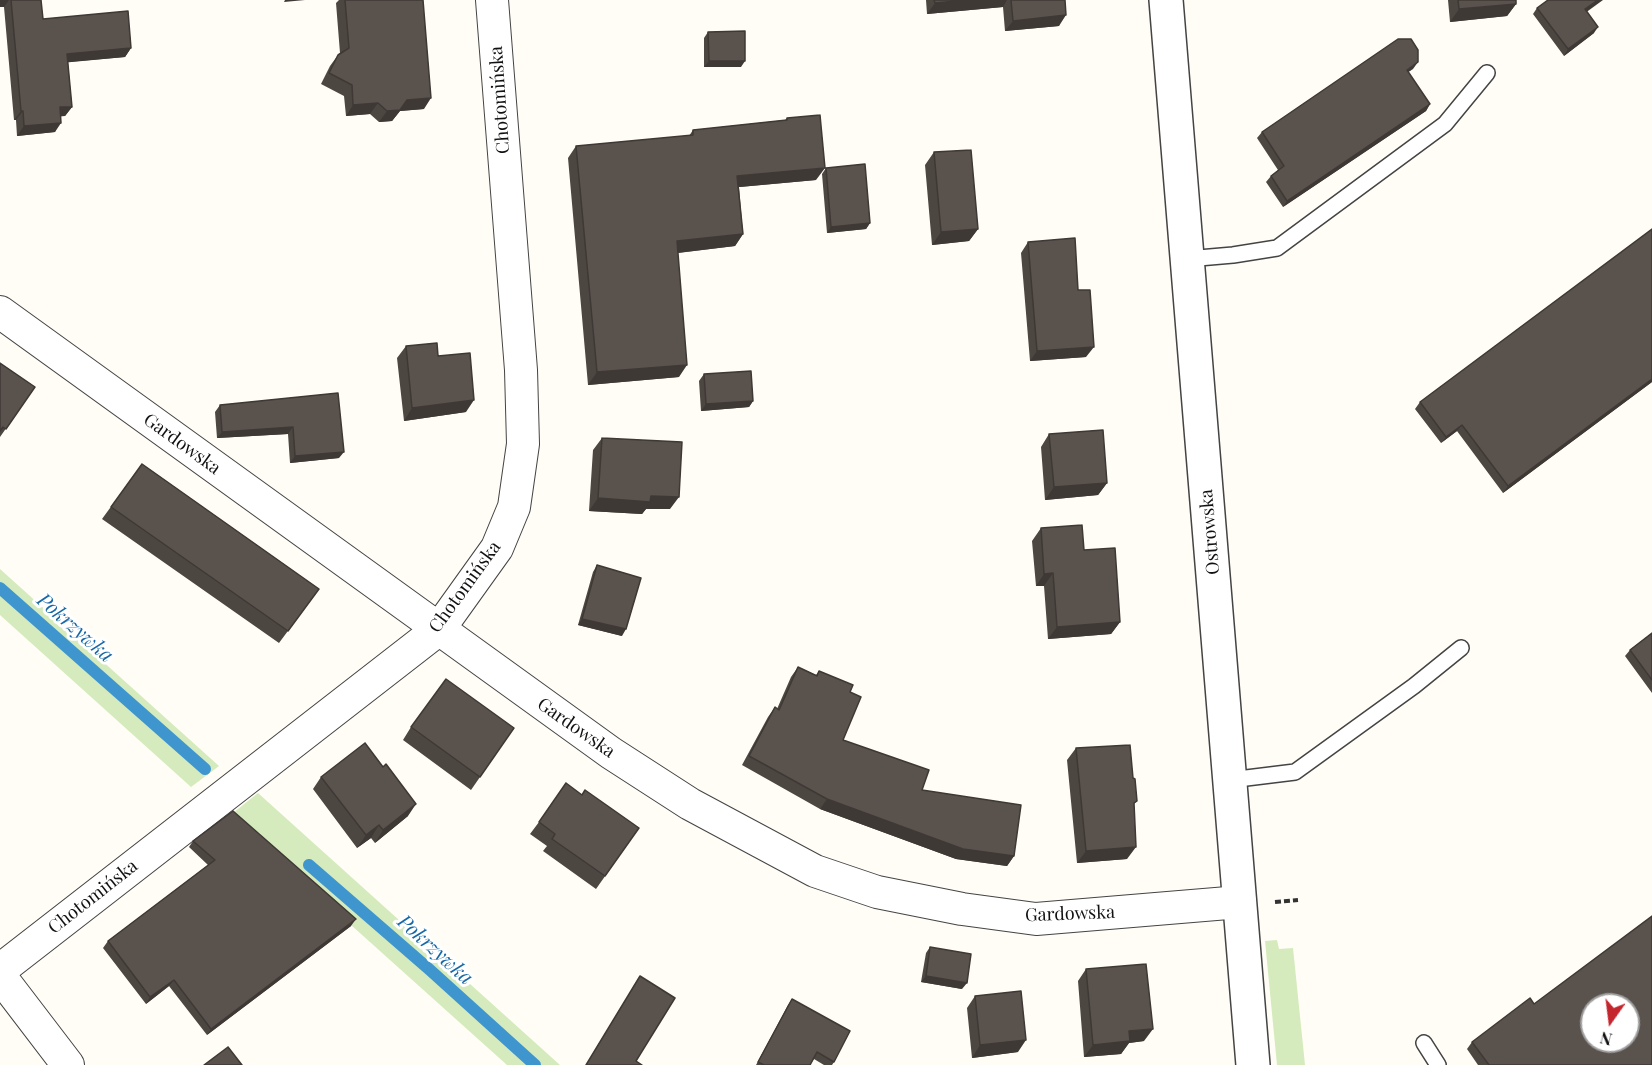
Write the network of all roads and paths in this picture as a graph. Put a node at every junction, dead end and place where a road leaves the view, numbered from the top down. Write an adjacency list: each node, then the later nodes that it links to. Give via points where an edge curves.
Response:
1 (492, 0): 6 (street, Chotomińska, via 521,370 523,444 514,507 497,548)
2 (1166, 0): 4 (street, Ostrowska)
3 (1487, 73): 4 (lane, via 1445,124 1277,248)
4 (1187, 259): 8 (street, Ostrowska)
5 (0, 312): 6 (street, Gardowska)
6 (439, 629): 11 (street, Gardowska, via 680,798 815,872 877,892 1036,919); 12 (street, Chotomińska)
7 (1461, 648): 8 (lane, via 1295,772)
8 (1230, 780): 11 (street, Ostrowska)
9 (1298, 900): 10 (path)
10 (1284, 901)
11 (1240, 902): 16 (street, Ostrowska)
12 (0, 970)
13 (0, 976): 15 (street)
14 (1424, 1042): 17 (lane)
15 (68, 1065)
16 (1253, 1065)
17 (1438, 1065)

